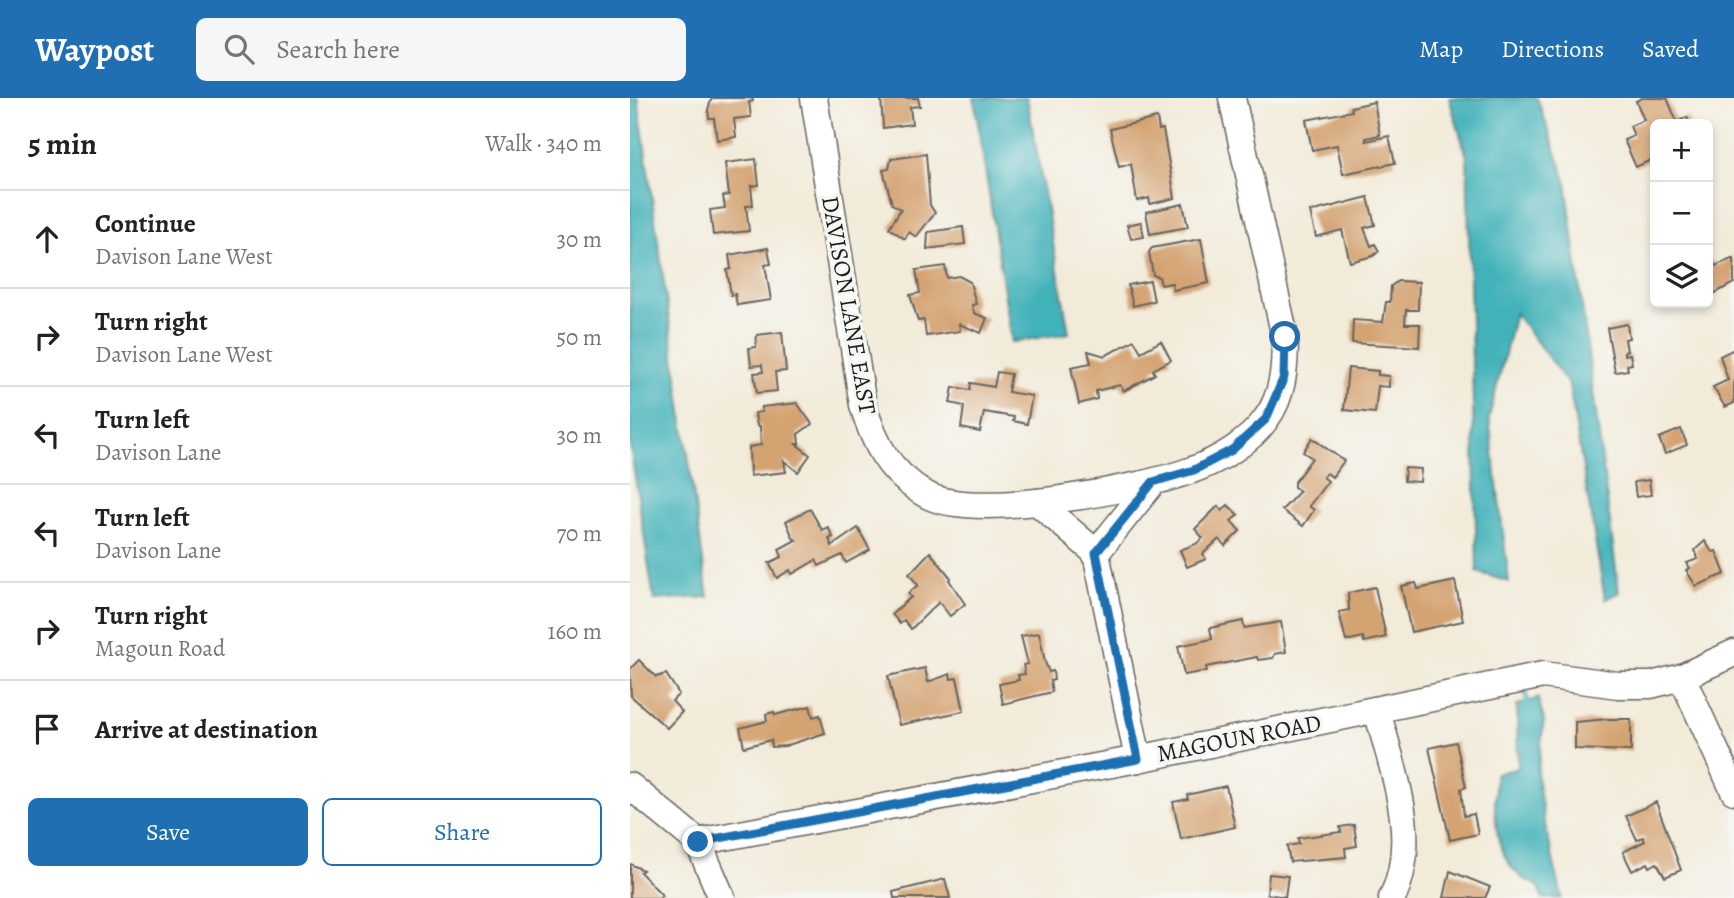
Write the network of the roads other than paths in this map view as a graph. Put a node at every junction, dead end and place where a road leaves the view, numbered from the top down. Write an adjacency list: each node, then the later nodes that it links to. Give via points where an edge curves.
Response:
1 (814, 98): 4 (street, DAVISON LANE EAST, via 863,405 874,443 899,475 927,496 971,506)
2 (1232, 98): 3 (street, DAVISON LANE EAST, via 1285,337 1284,377 1266,419 1232,450 1194,470)
3 (1153, 482): 4 (street, DAVISON LANE EAST); 5 (street)
4 (1037, 502): 5 (street)
5 (1096, 553): 9 (street)
6 (1734, 653): 7 (street, MAGOUN ROAD)
7 (1682, 677): 8 (street, MAGOUN ROAD, via 1651,685 1618,685 1543,675); 11 (street)
8 (1377, 710): 9 (street, MAGOUN ROAD); 14 (street, via 1401,807 1406,851)
9 (1138, 759): 12 (street, MAGOUN ROAD)
10 (630, 786): 12 (street)
11 (1734, 791)
12 (698, 842): 13 (street)
13 (722, 898)
14 (1392, 898)

